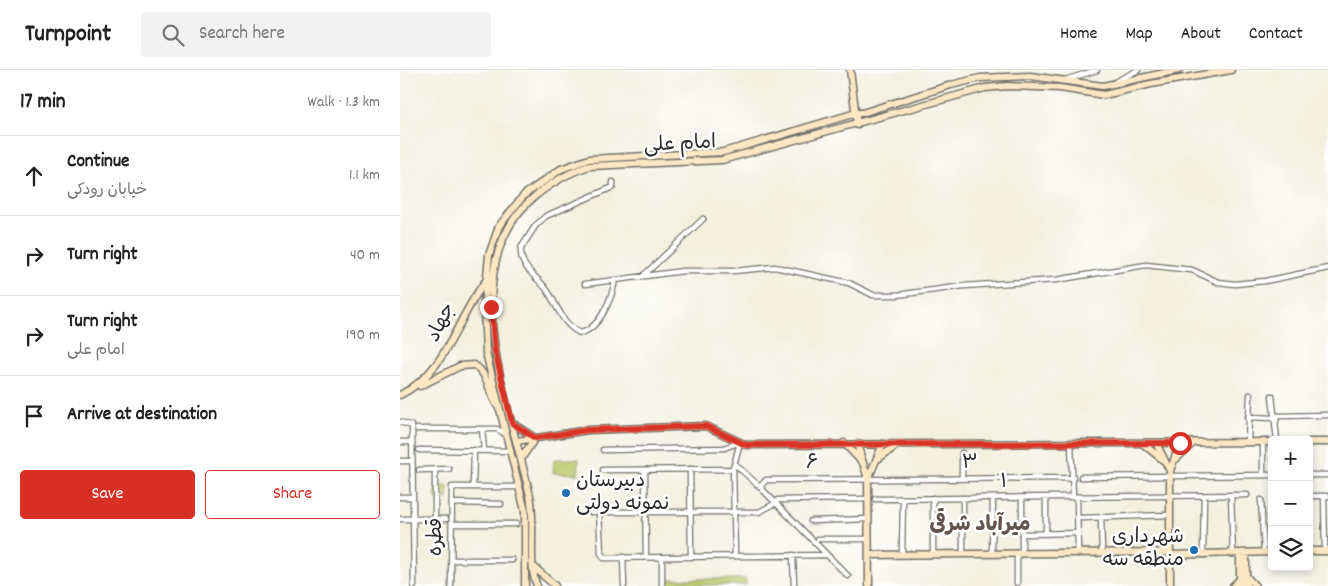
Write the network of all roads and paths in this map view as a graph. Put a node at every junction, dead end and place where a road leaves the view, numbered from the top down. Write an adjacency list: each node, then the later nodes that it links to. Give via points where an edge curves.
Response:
1 (850, 70): 11 (main road)
2 (1097, 70): 7 (street)
3 (1136, 70): 8 (street)
4 (1179, 70): 6 (main road, امام علی)
5 (1231, 70): 10 (main road, امام علی)
6 (1171, 71): 8 (main road, امام علی)
7 (1064, 80): 9 (main road, امام علی); 11 (main road, امام علی, via 1030,76 980,78 862,114)
8 (1112, 84): 9 (main road, امام علی)
9 (1103, 86): 10 (main road)
10 (1104, 95): 12 (main road, امام علی, via 1060,88 985,88)
11 (856, 113): 12 (main road); 13 (main road, امام علی)
12 (857, 124): 14 (main road, امام علی)
13 (723, 152): 14 (main road); 20 (main road, امام علی, via 589,158 561,169 524,196 499,226 493,240)
14 (724, 160): 31 (main road, امام علی, via 604,165 577,170 546,187 514,218 500,242 491,307 495,350)
15 (613, 182): 19 (street, via 611,189 541,220 524,242 520,253 525,265 547,290 563,320 580,334 592,328 601,316)
16 (703, 219): 18 (street)
17 (1328, 268): 18 (street, via 1235,284 1218,282 1192,270 1146,265 1056,280 964,286 897,295 873,295 849,283 775,267)
18 (643, 276): 19 (street)
19 (615, 280): 21 (street)
20 (486, 281): 22 (main road, جهاد, via 466,311 443,358); 26 (main road, امام علی, via 486,353)
21 (586, 284)
22 (414, 388): 23 (main road, جهاد); 26 (main road, via 469,364 482,370 491,397)
23 (400, 395)
24 (1250, 395): 28 (street)
25 (1272, 396): 29 (street)
26 (501, 411): 34 (main road, امام علی)
27 (1328, 415): 29 (street)
28 (1248, 417): 29 (street); 42 (street)
29 (1276, 417): 35 (street)
30 (400, 422): 39 (street, via 412,426)
31 (512, 423): 36 (main road); 37 (main road, امام علی)
32 (482, 429): 33 (street); 34 (street, via 497,429); 57 (street)
33 (417, 430)
34 (507, 436): 59 (main road, امام علی)
35 (1276, 436)
36 (535, 438): 37 (main road); 40 (main road, via 588,430 706,426); 61 (main road)
37 (517, 441): 61 (main road, امام علی)
38 (400, 442): 39 (street)
39 (412, 442): 67 (street)
40 (740, 442): 47 (main road, via 746,445); 58 (street, via 724,448); 68 (street)
41 (1141, 442): 48 (main road); 49 (main road); 62 (main road)
42 (1248, 442): 43 (main road); 51 (main road)
43 (1263, 442): 44 (main road); 76 (street)
44 (1268, 442)
45 (1313, 442): 46 (main road)
46 (1328, 442)
47 (844, 443): 52 (main road); 65 (main road)
48 (1071, 443): 54 (main road); 81 (street)
49 (1156, 443): 50 (main road); 62 (main road)
50 (1180, 443): 51 (main road); 63 (main road)
51 (1193, 443): 63 (main road)
52 (857, 444): 53 (main road); 65 (main road)
53 (883, 444): 54 (main road); 66 (main road)
54 (898, 444): 66 (main road)
55 (419, 450): 56 (street)
56 (474, 450): 57 (street); 84 (street)
57 (484, 450): 59 (street)
58 (603, 450)
59 (511, 451): 85 (main road, امام علی)
60 (962, 453): 83 (street)
61 (521, 459): 152 (main road, امام علی, via 533,510)
62 (1164, 460): 75 (main road)
63 (1175, 460): 75 (main road)
64 (400, 461): 67 (street)
65 (861, 461): 82 (main road)
66 (876, 461): 82 (main road)
67 (412, 462): 94 (street)
68 (735, 467): 70 (street); 86 (street); 107 (street)
69 (449, 469): 72 (street)
70 (690, 469): 74 (street); 110 (street)
71 (419, 470): 72 (street)
72 (435, 470): 117 (street)
73 (604, 470): 74 (street)
74 (645, 470): 111 (street)
75 (1170, 473): 76 (street); 80 (street); 89 (main road)
76 (1263, 475): 77 (street)
77 (1268, 475)
78 (1313, 475): 79 (street)
79 (1328, 475)
80 (1081, 477)
81 (1073, 478): 83 (street, ۳); 95 (street)
82 (868, 479): 83 (street, ۳); 86 (street, ۶, via 766,480); 101 (main road)
83 (962, 479)
84 (473, 487): 85 (street); 105 (street, قطره, via 452,487)
85 (520, 487): 155 (main road, امام علی, via 525,510)
86 (760, 487): 104 (street)
87 (1231, 495): 88 (street); 90 (street); 140 (street)
88 (1247, 495)
89 (1169, 496): 90 (street); 95 (street, ۱); 112 (main road)
90 (1204, 496): 144 (street)
91 (1313, 496): 92 (street)
92 (1326, 496): 129 (street)
93 (400, 497): 94 (street)
94 (413, 497): 113 (street)
95 (1075, 497): 100 (street, ۱); 123 (street)
96 (933, 498): 97 (street, ۱); 102 (street, ۱); 135 (street)
97 (963, 498): 98 (street, ۱); 136 (street)
98 (993, 498): 99 (street, ۱); 137 (street)
99 (1022, 498): 100 (street, ۱); 138 (street)
100 (1046, 498): 125 (street)
101 (872, 499): 102 (street, ۱); 104 (street, ۱); 119 (main road)
102 (903, 499): 134 (street)
103 (1261, 500): 131 (street)
104 (777, 502): 107 (street, via 758,512); 142 (street)
105 (452, 503): 106 (street); 121 (street, قطره)
106 (501, 504)
107 (735, 511): 110 (street); 146 (street)
108 (591, 512): 109 (street)
109 (599, 512): 111 (street); 147 (street, via 601,553 604,558)
110 (689, 512): 111 (street); 145 (street)
111 (646, 513): 148 (street)
112 (1169, 515): 115 (street); 133 (main road)
113 (413, 518): 116 (street); 117 (street); 158 (street)
114 (1080, 518): 115 (street)
115 (1101, 518): 130 (street)
116 (400, 519)
117 (434, 519): 118 (street)
118 (446, 519)
119 (869, 520): 120 (street); 127 (main road)
120 (811, 521)
121 (452, 524): 122 (street); 150 (street, قطره)
122 (516, 524)
123 (1077, 533): 125 (street); 139 (street)
124 (1025, 534): 125 (street)
125 (1046, 534)
126 (818, 539): 127 (street)
127 (869, 540): 143 (main road)
128 (1313, 551): 129 (main road)
129 (1326, 551)
130 (1102, 552): 133 (main road); 139 (main road)
131 (1264, 552): 132 (main road); 140 (main road)
132 (1268, 552)
133 (1170, 553): 144 (main road); 165 (main road)
134 (902, 554): 135 (main road); 143 (main road)
135 (934, 554): 136 (main road)
136 (962, 554): 137 (main road)
137 (992, 554): 138 (main road)
138 (1020, 554): 139 (main road); 157 (street)
139 (1078, 554)
140 (1239, 554): 144 (main road); 154 (main road)
141 (793, 555): 142 (street); 146 (street); 163 (street)
142 (826, 555): 153 (street)
143 (869, 555): 164 (main road)
144 (1203, 555)
145 (691, 556): 146 (street); 149 (street)
146 (735, 556)
147 (623, 557): 148 (street); 161 (street)
148 (646, 557): 149 (street)
149 (662, 557): 162 (street)
150 (451, 560): 151 (street); 159 (street, قطره)
151 (512, 560)
152 (533, 566): 156 (main road, امام علی); 160 (main road)
153 (848, 576)
154 (1242, 581): 166 (main road); 167 (main road); 168 (main road)
155 (525, 583): 156 (main road)
156 (535, 583)
157 (1016, 583)
158 (414, 586)
159 (451, 586)
160 (556, 586)
161 (624, 586)
162 (662, 586)
163 (794, 586)
164 (869, 586)
165 (1170, 586)
166 (1232, 586)
167 (1246, 586)
168 (1255, 586)

